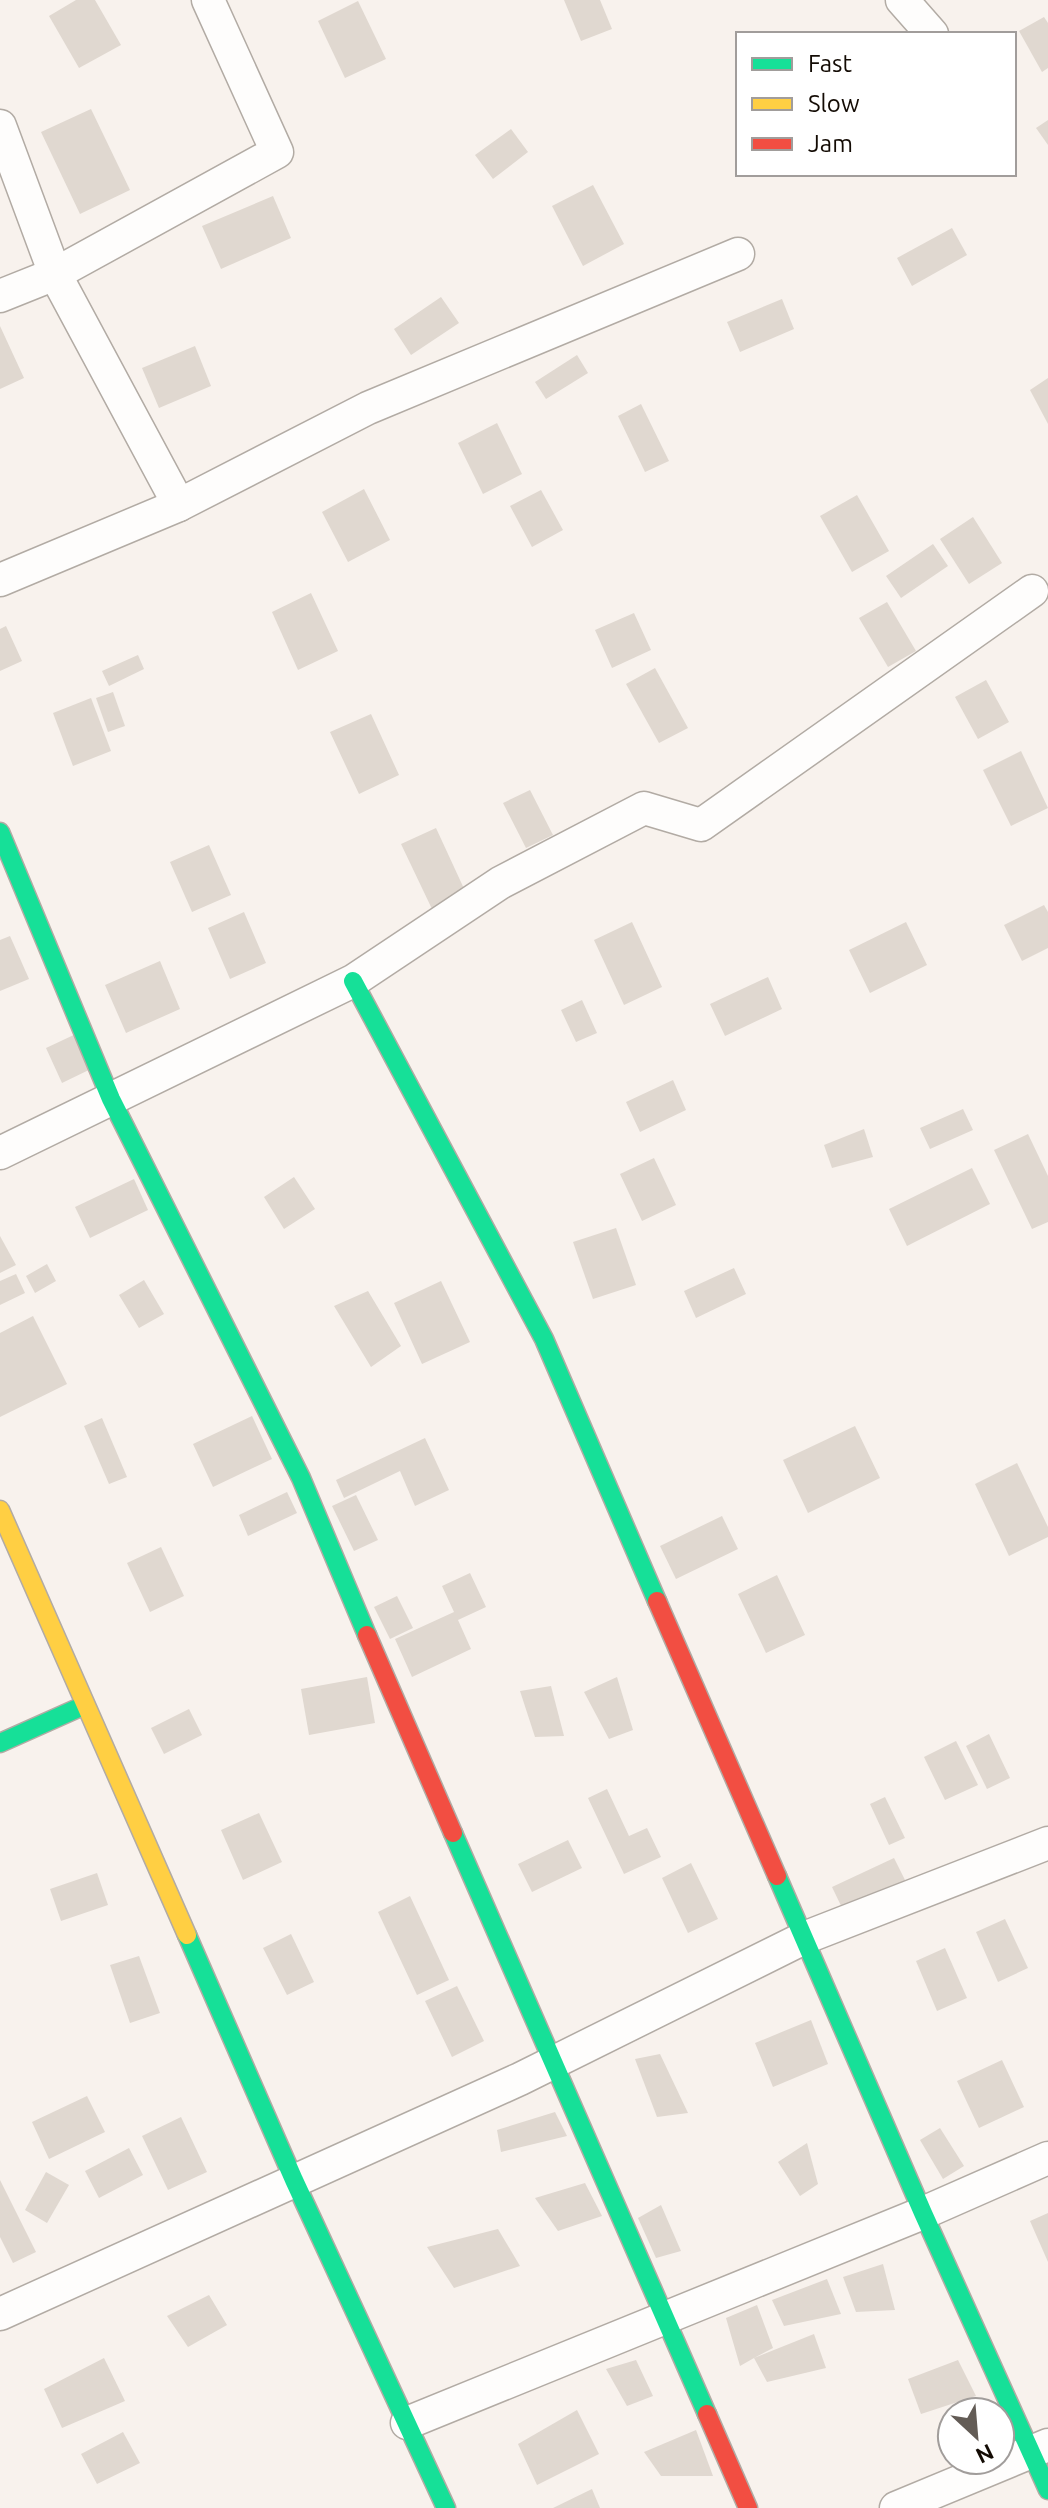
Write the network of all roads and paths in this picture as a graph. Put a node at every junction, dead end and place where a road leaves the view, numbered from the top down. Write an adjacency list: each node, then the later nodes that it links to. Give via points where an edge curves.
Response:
1 (208, 0): 6 (street, via 277,152)
2 (902, 0): 3 (street)
3 (930, 32)
4 (0, 126): 6 (street)
5 (738, 254): 8 (street, via 368,408)
6 (55, 274): 7 (street); 8 (street)
7 (0, 296)
8 (179, 505): 9 (street)
9 (0, 580)
10 (1032, 591): 12 (street, via 701,825 644,808 500,883)
11 (0, 832): 13 (street)
12 (353, 981): 13 (street); 19 (street, via 544,1339)
13 (111, 1099): 14 (street); 20 (street, via 301,1478)
14 (0, 1153)
15 (0, 1510): 16 (street)
16 (85, 1705): 17 (street); 22 (street)
17 (0, 1743)
18 (1048, 1843): 19 (street)
19 (804, 1938): 20 (street); 23 (street)
20 (553, 2062): 22 (street); 25 (street)
21 (1048, 2158): 23 (street)
22 (294, 2180): 24 (street); 26 (street)
23 (923, 2213): 25 (street); 27 (street)
24 (0, 2314)
25 (664, 2318): 26 (street); 30 (street)
26 (407, 2423): 29 (street)
27 (1039, 2448): 28 (street); 31 (street)
28 (1048, 2490)
29 (446, 2508)
30 (748, 2508)
31 (896, 2508)

